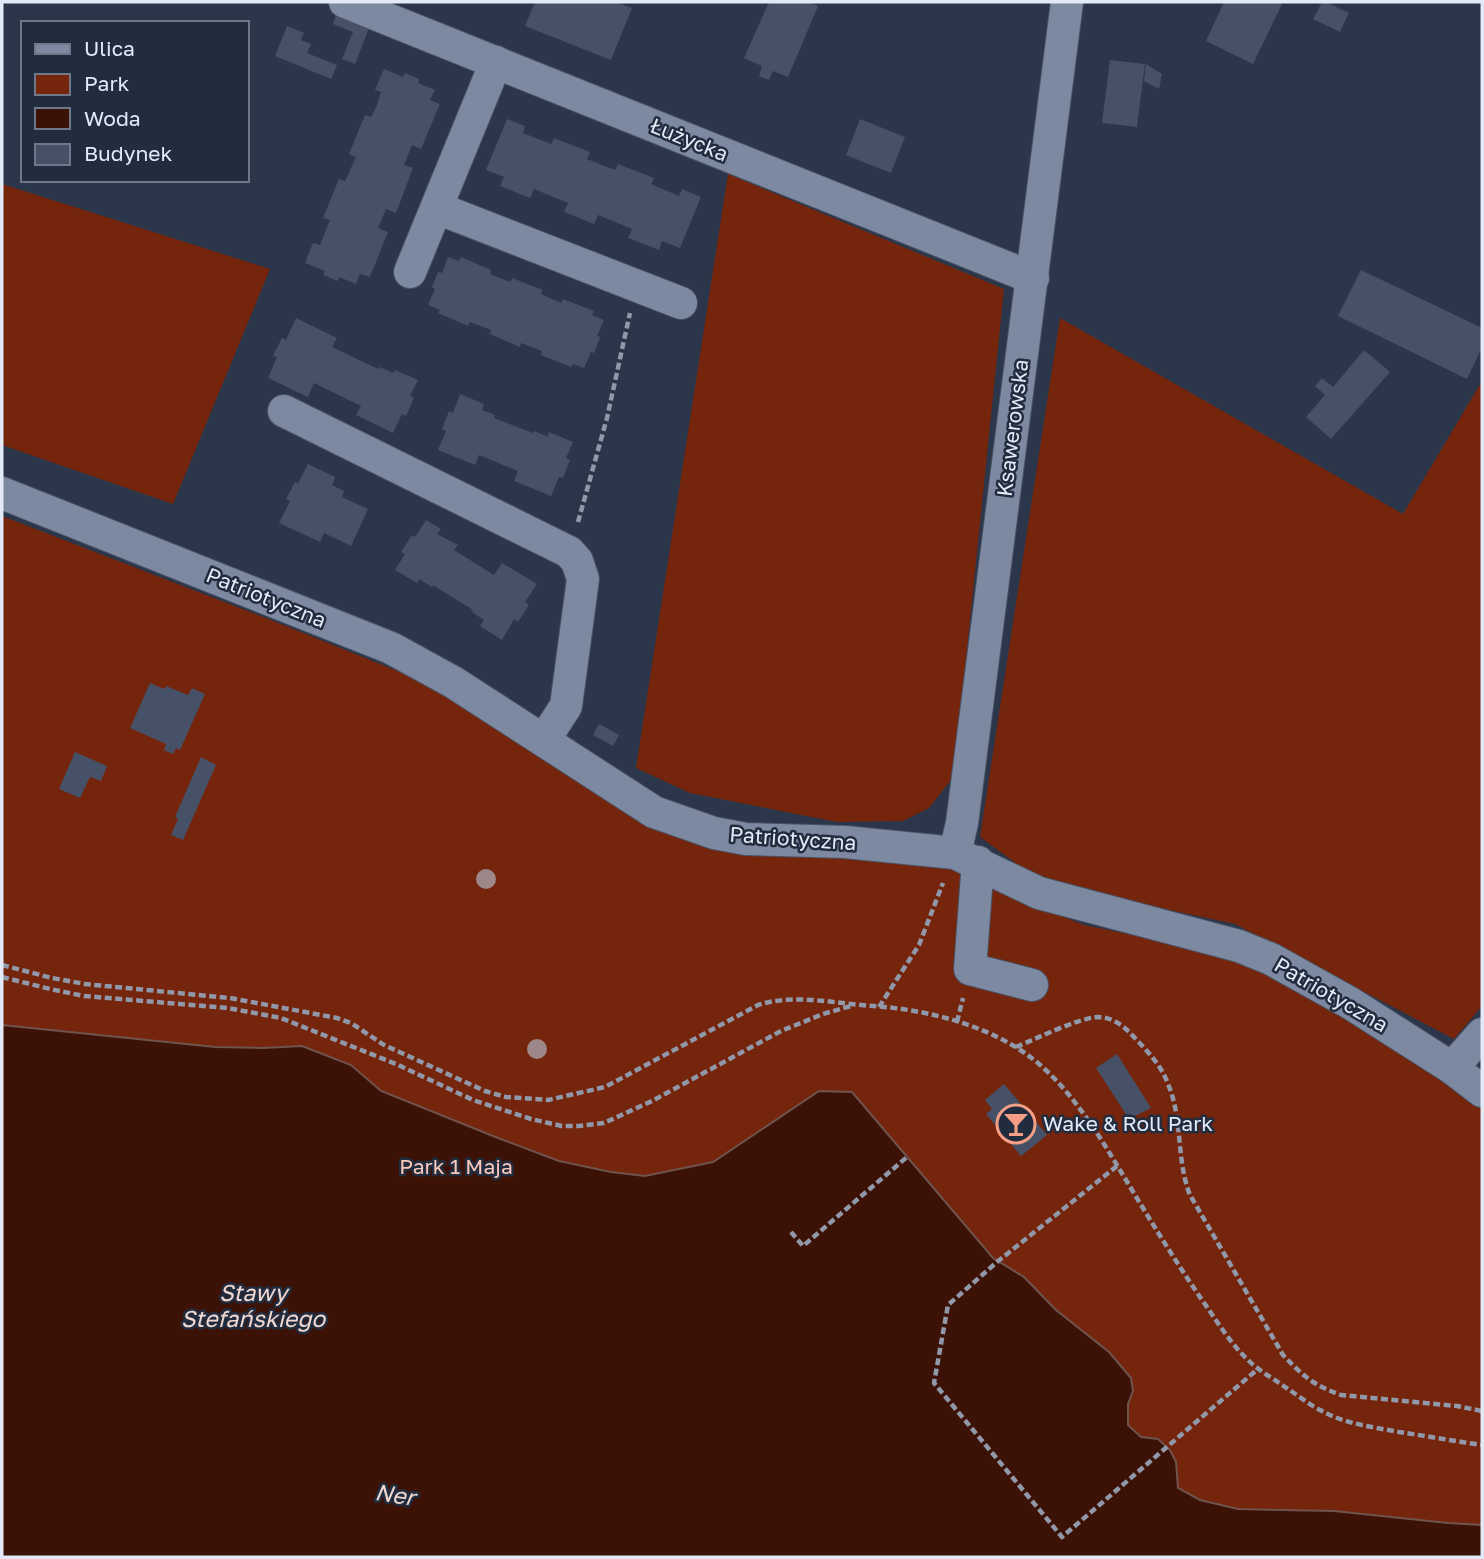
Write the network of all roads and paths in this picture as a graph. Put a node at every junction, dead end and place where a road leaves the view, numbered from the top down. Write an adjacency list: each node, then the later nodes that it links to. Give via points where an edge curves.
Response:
1 (345, 2): 3 (street, Łużycka)
2 (1067, 2): 6 (street, Ksawerowska)
3 (496, 62): 4 (street); 6 (street, Łużycka)
4 (437, 208): 5 (street); 7 (street)
5 (410, 272)
6 (1033, 278): 13 (street, Ksawerowska, via 962,823)
7 (636, 285): 8 (street); 11 (path, via 607,418)
8 (681, 303)
9 (284, 411): 12 (street, via 569,552 577,561 583,579 566,706)
10 (2, 494): 12 (street, Patriotyczna, via 391,648)
11 (575, 531)
12 (544, 740): 13 (street, Patriotyczna, via 654,812 714,833 746,839 845,842)
13 (966, 858): 16 (street, Ksawerowska, via 970,970); 18 (path); 21 (street, Patriotyczna, via 1038,893 1238,946 1271,959)
14 (2, 965): 17 (path, via 85,984 230,998 329,1015 485,1091 548,1100 605,1087 769,1002 825,1000)
15 (2, 977): 17 (path, via 84,996 229,1008 281,1018 473,1100 562,1126 604,1123 781,1031)
16 (1032, 985)
17 (856, 1005): 18 (path)
18 (879, 1007): 20 (path, via 934,1015)
19 (1482, 1034): 21 (street)
20 (1016, 1047): 24 (path, via 1072,1098); 27 (path, via 1100,1017 1120,1024 1153,1057 1168,1083 1190,1195 1283,1355 1313,1383 1341,1395)
21 (1452, 1068): 22 (street, Patriotyczna)
22 (1482, 1091)
23 (907, 1157): 25 (path, via 803,1246)
24 (1117, 1166): 26 (path, via 1236,1348); 26 (path, via 947,1306 934,1383 1062,1537)
25 (790, 1231)
26 (1259, 1368): 28 (path, via 1322,1411 1346,1421)
27 (1482, 1410)
28 (1482, 1445)

